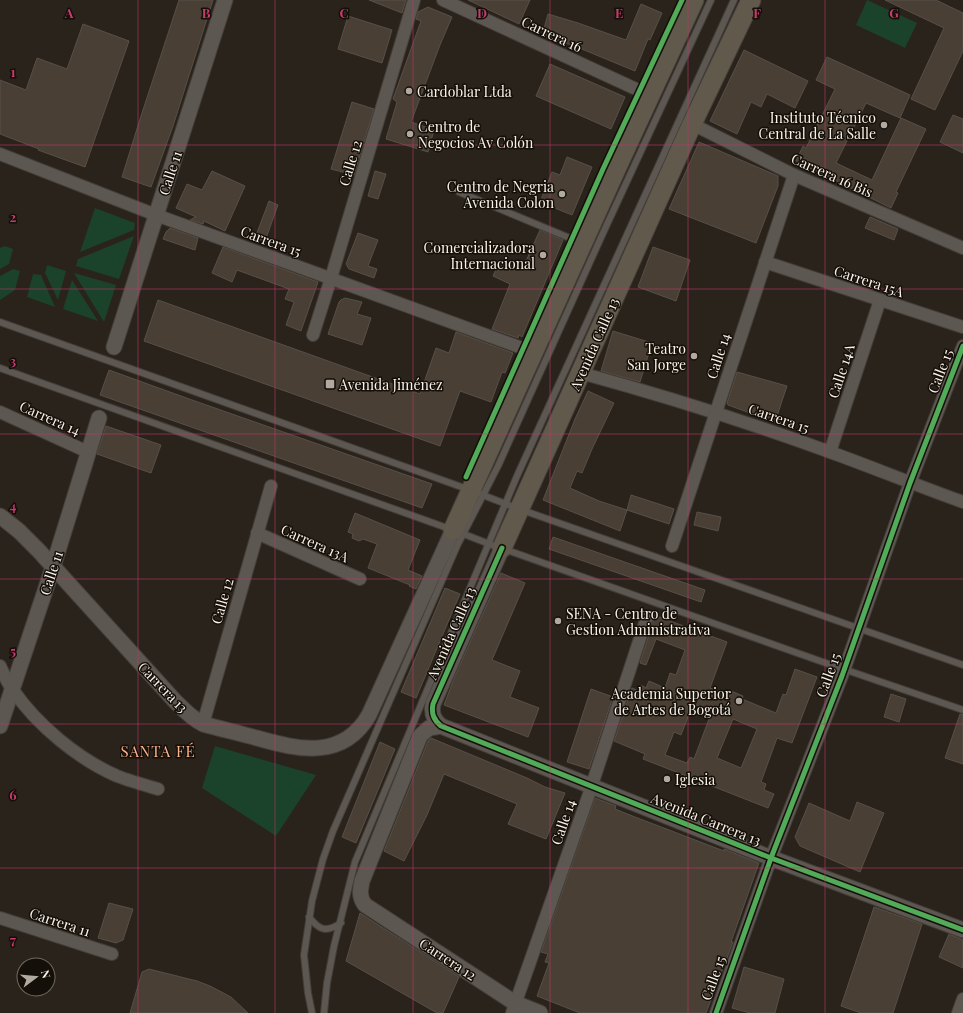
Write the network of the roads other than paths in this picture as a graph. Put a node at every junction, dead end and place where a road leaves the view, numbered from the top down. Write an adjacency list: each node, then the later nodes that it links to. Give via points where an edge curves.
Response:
1 (225, 0): 12 (street, Calle 11)
2 (414, 0): 16 (street, Calle 12)
3 (443, 0): 7 (street, Carrera 16)
4 (697, 0): 7 (main road); 33 (lane, via 609,220 516,428)
5 (734, 0): 35 (lane, via 517,476)
6 (751, 0): 8 (main road, Avenida Calle 13)
7 (649, 95): 13 (main road)
8 (692, 124): 10 (street, Carrera 16 Bis); 25 (main road, Avenida Calle 13)
9 (0, 154): 12 (street, Carrera 15)
10 (794, 175): 14 (street, Carrera 16 Bis); 15 (street, Calle 14)
11 (459, 192): 13 (lane)
12 (156, 215): 16 (street, Carrera 15); 21 (street, Calle 11)
13 (581, 245): 23 (main road)
14 (963, 248)
15 (765, 262): 17 (street, Carrera 15A); 27 (street, Calle 14)
16 (331, 278): 20 (street, Calle 12); 23 (street, Carrera 15)
17 (880, 300): 19 (street, Carrera 15A); 30 (street, Calle 14A)
18 (0, 322): 33 (lane)
19 (963, 327)
20 (313, 335)
21 (114, 346)
22 (963, 346): 31 (street, Calle 15)
23 (533, 352): 33 (main road)
24 (0, 368): 37 (lane)
25 (581, 373): 27 (street, Carrera 15); 35 (main road, Avenida Calle 13)
26 (0, 412): 29 (street, Carrera 14)
27 (716, 412): 30 (street, Carrera 15); 40 (street, Calle 14)
28 (99, 418): 29 (street, Calle 11)
29 (88, 452): 41 (street, Calle 11)
30 (830, 452): 31 (street, Carrera 15)
31 (910, 483): 34 (street, Carrera 15); 44 (street, Calle 15)
32 (270, 486): 38 (street, Calle 12)
33 (477, 493): 35 (lane); 37 (main road)
34 (963, 502)
35 (512, 507): 39 (main road, Avenida Calle 13); 44 (lane)
36 (0, 516): 41 (street, Carrera 13, via 29,541)
37 (458, 532): 39 (lane); 50 (street, Carrera 13, via 369,715 356,733 338,743 313,749 286,746); 56 (lane, via 323,859)
38 (257, 533): 42 (street, Carrera 13A); 50 (street, Calle 12)
39 (495, 546): 47 (lane); 52 (street, Avenida Calle 13, via 464,645 433,704 434,718); 58 (lane, via 355,862)
40 (672, 546)
41 (53, 567): 48 (street, Calle 11); 50 (street, Carrera 13, via 177,704)
42 (360, 579)
43 (647, 617): 53 (street, Calle 14)
44 (858, 629): 45 (lane); 47 (street, Calle 15)
45 (963, 665)
46 (0, 666): 48 (street)
47 (844, 669): 49 (lane); 55 (street, Calle 15)
48 (6, 688): 51 (street, Calle 11); 54 (street, via 63,743 88,761 117,776)
49 (963, 710)
50 (203, 724)
51 (0, 726)
52 (441, 726): 53 (street, Avenida Carrera 13); 62 (street, Carrera 12, via 428,728 420,736 362,881 361,898 366,905)
53 (592, 786): 55 (street, Avenida Carrera 13); 62 (street, Calle 14)
54 (158, 789)
55 (771, 858): 59 (street, Avenida Carrera 13); 66 (street, Calle 15)
56 (309, 917): 58 (lane, via 319,928 324,929); 63 (lane, via 304,955)
57 (0, 918): 60 (street, Carrera 11)
58 (341, 923): 64 (lane, via 327,983)
59 (963, 930)
60 (112, 954)
61 (963, 1000): 67 (street)
62 (514, 1008): 65 (street, Carrera 12)
63 (312, 1013)
64 (324, 1013)
65 (540, 1013)
66 (716, 1013)
67 (958, 1013)

